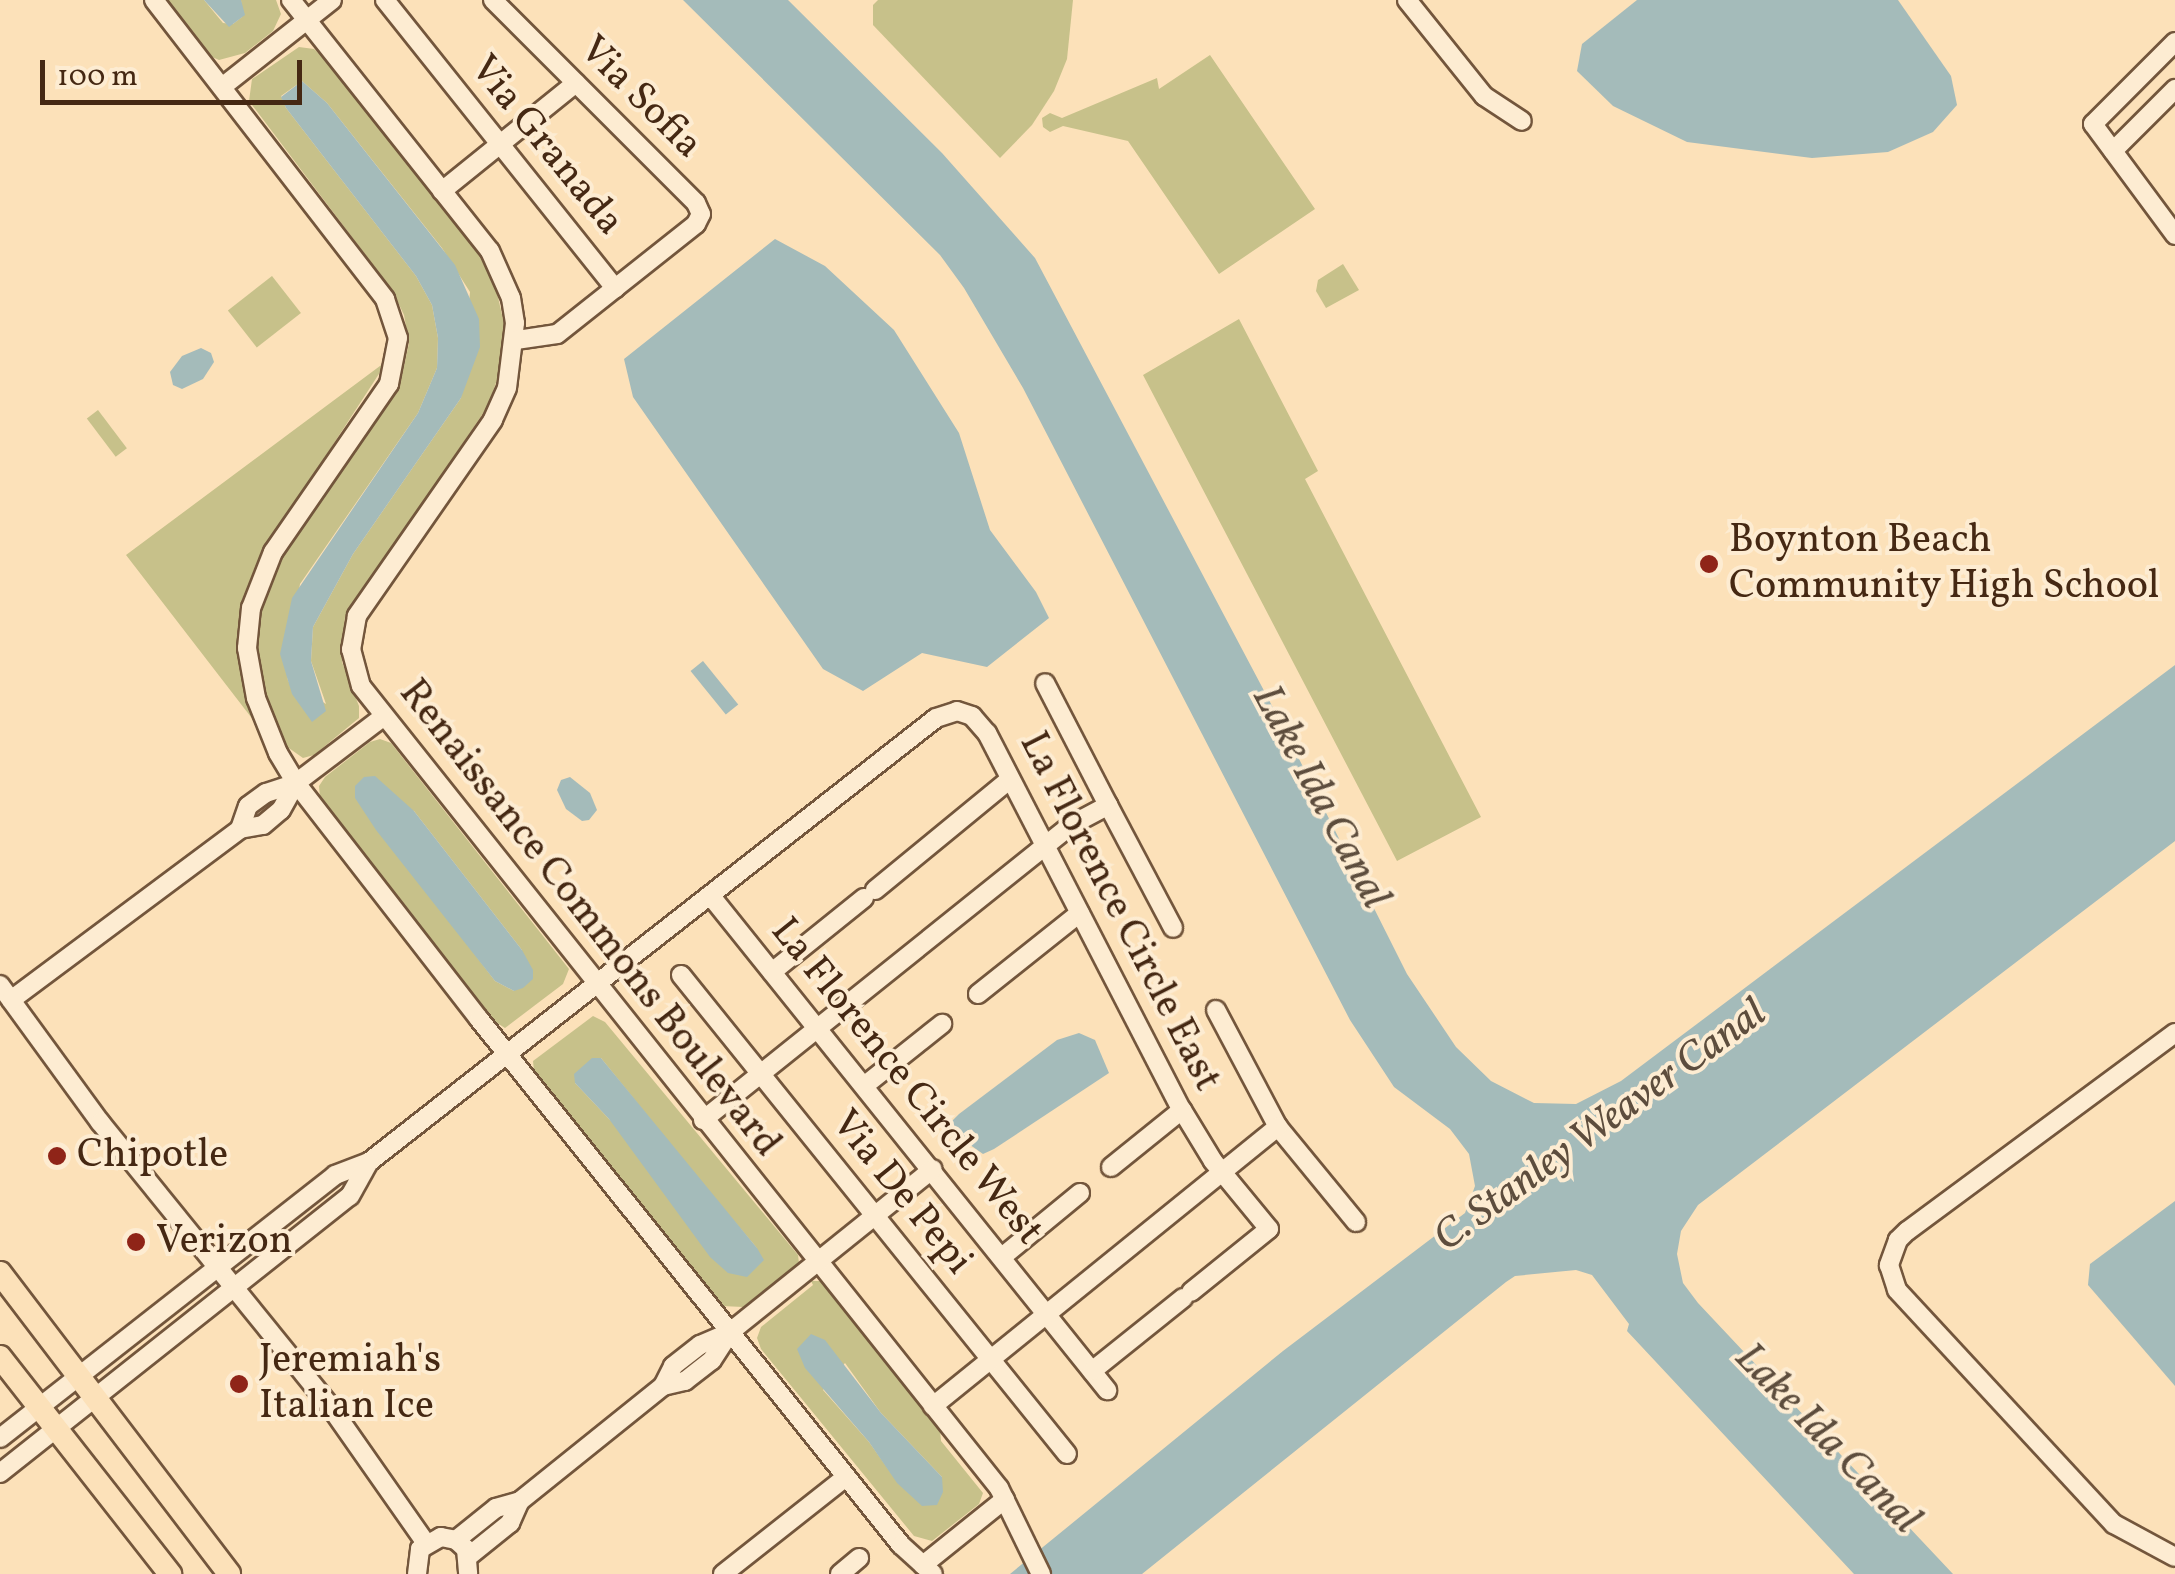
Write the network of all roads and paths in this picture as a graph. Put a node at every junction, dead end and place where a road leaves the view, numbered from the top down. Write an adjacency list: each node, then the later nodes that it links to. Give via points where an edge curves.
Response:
1 (154, 0): 10 (street)
2 (291, 0): 7 (street, Renaissance Commons Boulevard)
3 (332, 0): 7 (street)
4 (386, 0): 13 (street, Via Granada)
5 (493, 0): 9 (street, Via Sofia)
6 (1408, 0): 12 (street, via 1484,96)
7 (307, 20): 10 (street); 15 (street, Renaissance Commons Boulevard)
8 (2175, 42): 14 (street, via 2093,124)
9 (576, 84): 13 (street); 17 (street, Via Sofia, via 701,214)
10 (222, 86): 22 (street, via 385,298 398,338 388,384 273,552 251,608 247,648 256,698)
11 (2175, 90): 14 (street)
12 (1522, 121)
13 (500, 144): 15 (street); 17 (street, Via Granada)
14 (2113, 151): 16 (street)
15 (442, 190): 18 (street, Renaissance Commons Boulevard, via 490,251 511,298)
16 (2175, 234)
17 (615, 288): 18 (street, via 557,334)
18 (516, 340): 20 (street, Renaissance Commons Boulevard, via 493,420 357,616 352,661)
19 (1045, 683): 23 (street)
20 (383, 717): 22 (street); 30 (street, Renaissance Commons Boulevard)
21 (1009, 780): 24 (street, La Florence Circle East); 25 (street, La Florence Circle East, via 972,716 957,711 936,718); 28 (street)
22 (296, 783): 31 (street, via 266,793 248,806 240,829); 37 (street)
23 (1108, 805): 24 (street); 27 (street)
24 (1044, 846): 26 (street, La Florence Circle East); 35 (street)
25 (710, 894): 28 (street, La Florence Circle West); 30 (street)
26 (1080, 913): 32 (street); 40 (street, La Florence Circle East)
27 (1172, 928)
28 (772, 972): 35 (street, La Florence Circle West)
29 (681, 975): 38 (street, Via De Pepi)
30 (596, 986): 37 (street); 41 (street, Renaissance Commons Boulevard)
31 (5, 992): 52 (street)
32 (978, 994)
33 (1216, 1010): 42 (street)
34 (942, 1024): 39 (street)
35 (817, 1028): 38 (street); 39 (street, La Florence Circle West)
36 (2175, 1033): 74 (street, via 1907,1230 1890,1265 1897,1290 2114,1524)
37 (508, 1054): 43 (street); 56 (street)
38 (761, 1074): 41 (street); 48 (street, Via De Pepi)
39 (864, 1086): 45 (street, La Florence Circle West)
40 (1182, 1110): 44 (street); 46 (street, La Florence Circle East)
41 (703, 1120): 50 (street, Renaissance Commons Boulevard)
42 (1278, 1127): 46 (street); 49 (street)
43 (369, 1162): 52 (street, via 334,1175); 54 (street, via 350,1196)
44 (1111, 1167)
45 (932, 1169): 48 (street); 51 (street, La Florence Circle West)
46 (1223, 1174): 55 (street); 59 (street, La Florence Circle East, via 1269,1229)
47 (1080, 1193): 51 (street)
48 (875, 1216): 50 (street); 58 (street, Via De Pepi)
49 (1356, 1222)
50 (823, 1257): 56 (street); 63 (street, Renaissance Commons Boulevard)
51 (1002, 1257): 55 (street, La Florence Circle West)
52 (216, 1266): 54 (street); 60 (street)
53 (0, 1273): 60 (main road)
54 (232, 1288): 62 (street); 73 (street, via 332,1409)
55 (1047, 1314): 58 (street); 59 (street, La Florence Circle West)
56 (730, 1332): 69 (street); 71 (street, via 673,1366 663,1386)
57 (0, 1356): 64 (main road)
58 (990, 1360): 63 (street); 67 (street, Via De Pepi)
59 (1092, 1371): 61 (street, La Florence Circle West)
60 (79, 1374): 62 (main road); 64 (street)
61 (1107, 1390)
62 (96, 1396): 65 (street); 79 (main road)
63 (933, 1406): 70 (street, Renaissance Commons Boulevard)
64 (39, 1408): 65 (main road); 66 (street)
65 (56, 1428): 68 (street); 78 (main road)
66 (0, 1438)
67 (1068, 1454)
68 (0, 1474)
69 (846, 1477): 77 (street); 81 (street)
70 (1005, 1499): 77 (street); 83 (street, Renaissance Commons Boulevard)
71 (520, 1501): 72 (street, via 496,1508); 76 (street, via 510,1523)
72 (456, 1540): 73 (street); 76 (street)
73 (426, 1542): 80 (street, via 416,1557)
74 (2175, 1557)
75 (860, 1558): 82 (street)
76 (469, 1565)
77 (928, 1569)
78 (170, 1574)
79 (229, 1574)
80 (418, 1574)
81 (723, 1574)
82 (840, 1574)
83 (1040, 1574)

